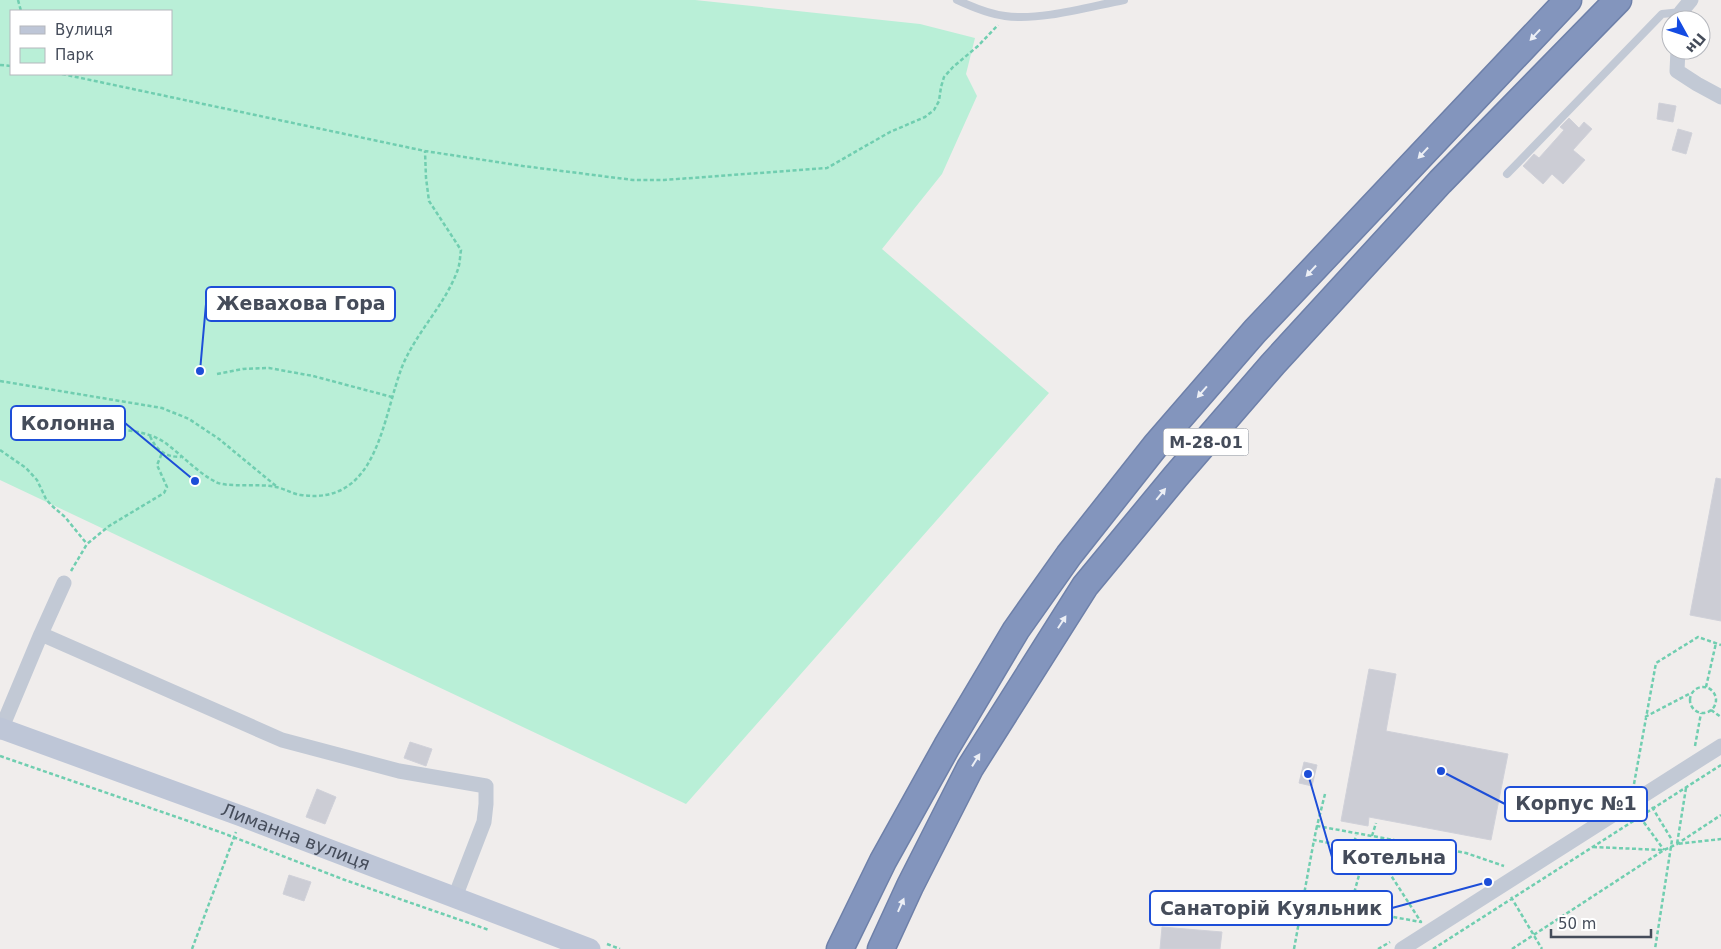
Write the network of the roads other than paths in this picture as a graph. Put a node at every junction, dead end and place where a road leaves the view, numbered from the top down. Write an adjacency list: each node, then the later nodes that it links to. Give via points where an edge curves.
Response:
1 (957, 0): 2 (lane, via 988,13 1006,16 1043,15)
2 (1124, 0)
3 (1568, 0): 15 (highway, М-28-01, one-way to 15, via 1255,331 1156,445 1069,555 1016,630 947,746 883,861)
4 (1618, 0): 16 (highway, М-28-01, one-way to 4, via 970,768 1086,586 1280,357 1440,182)
5 (1661, 15): 8 (lane)
6 (1678, 60): 7 (street, via 1677,71)
7 (1721, 97)
8 (1507, 174)
9 (64, 583): 10 (street)
10 (41, 634): 11 (street); 13 (street, via 282,740 399,772 486,786 484,822)
11 (1, 730): 13 (main road, Лиманна вулиця)
12 (1721, 746): 17 (street)
13 (455, 897): 14 (main road, Лиманна вулиця)
14 (590, 949)
15 (840, 949)
16 (882, 949)
17 (1402, 949)

